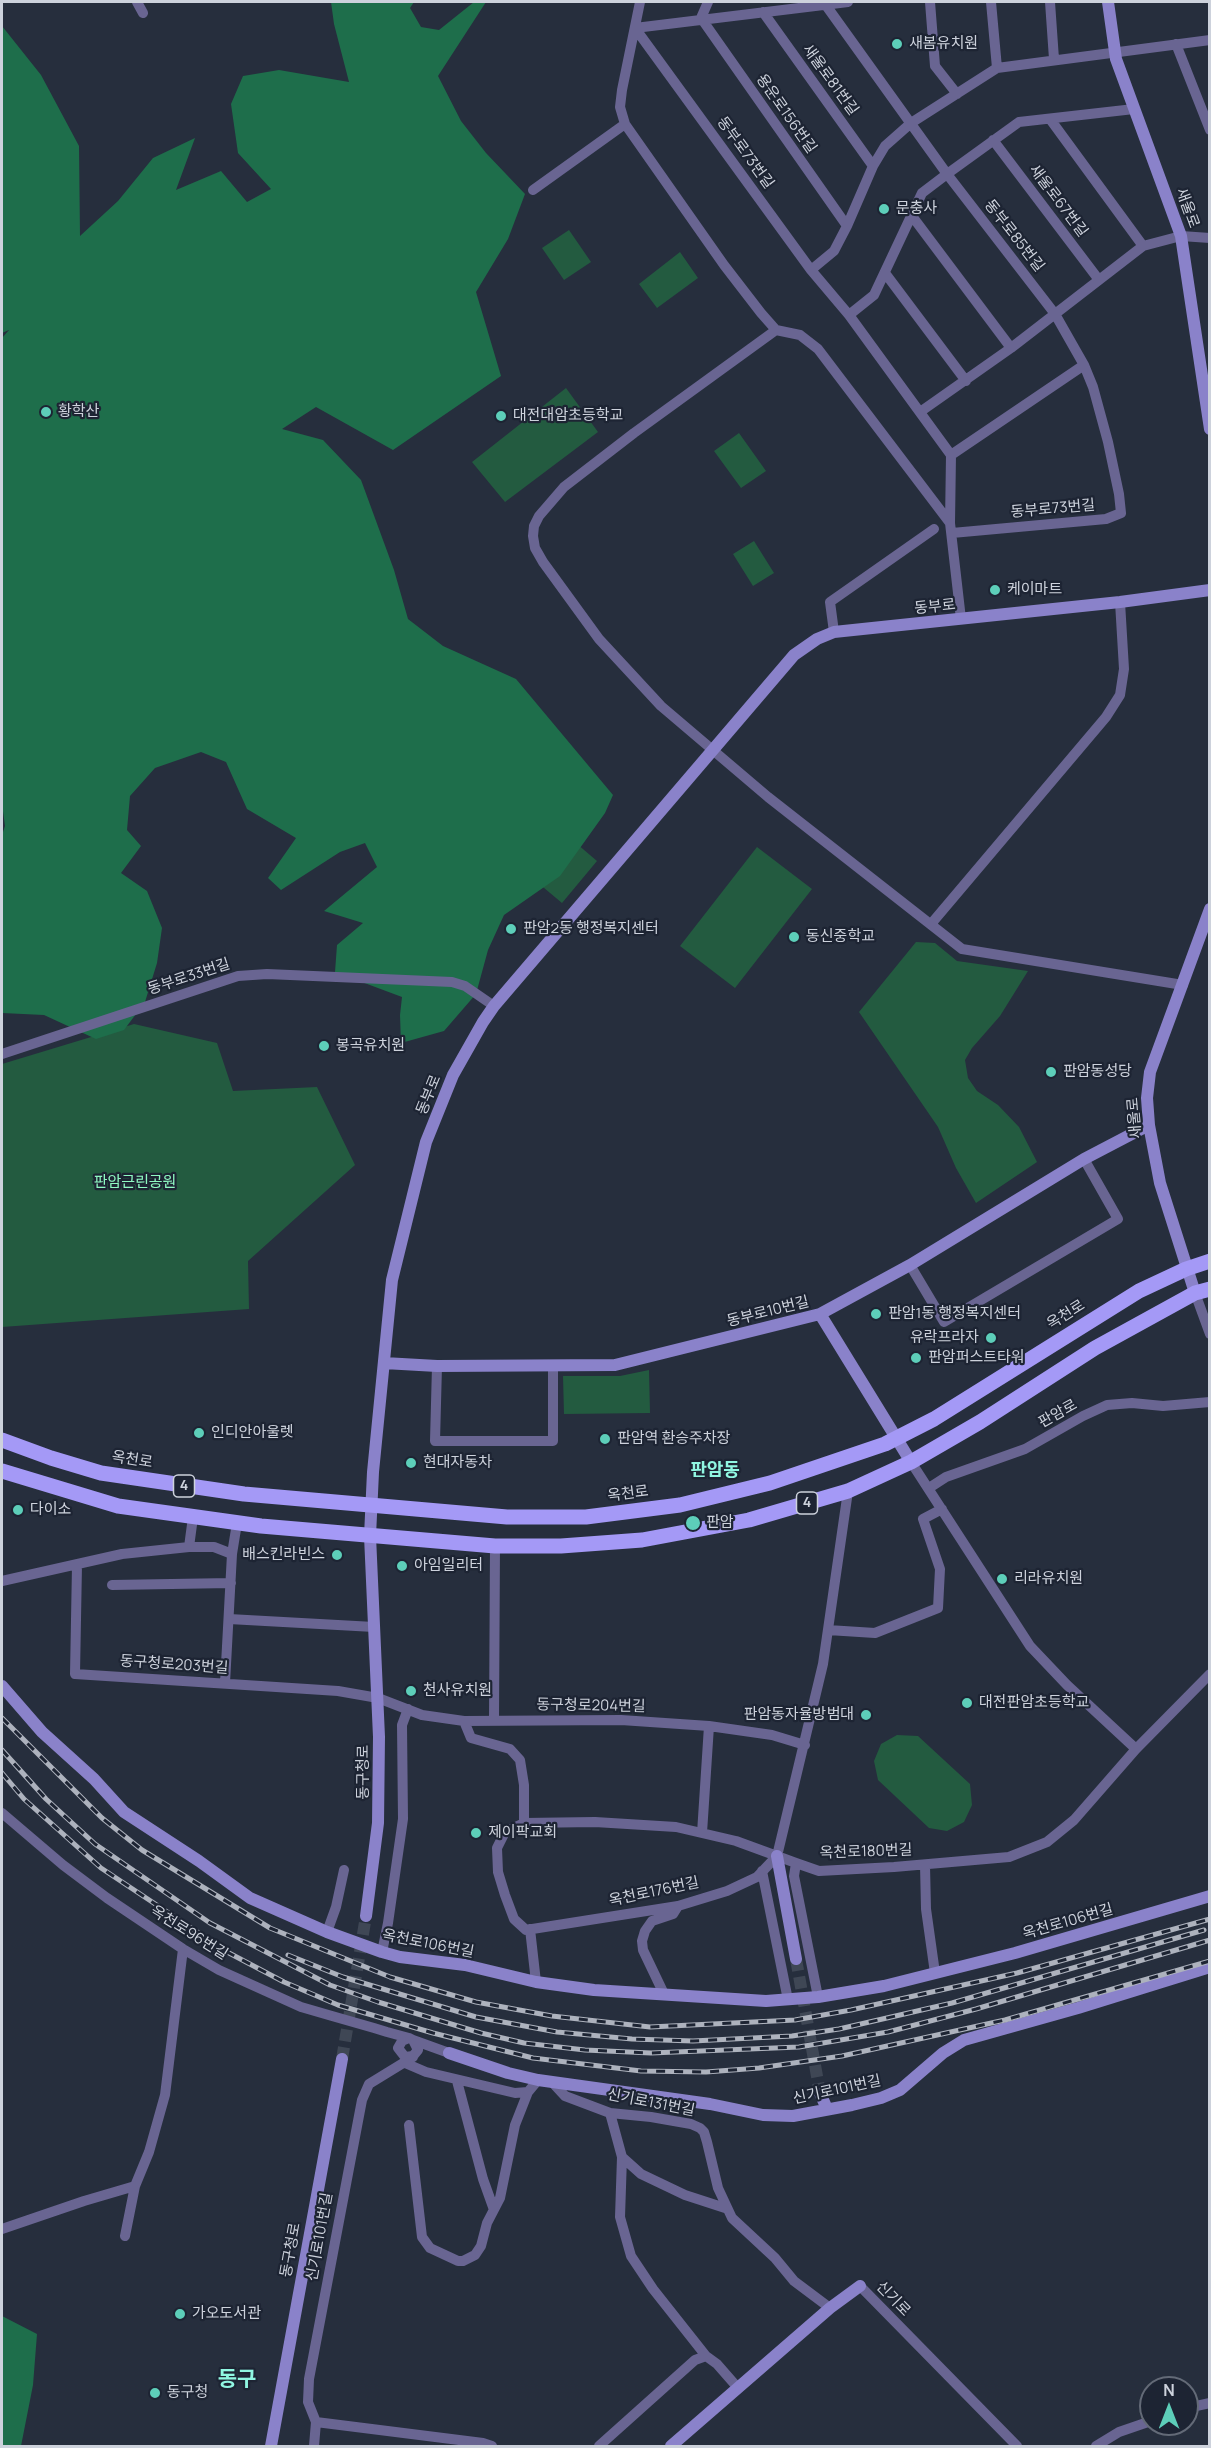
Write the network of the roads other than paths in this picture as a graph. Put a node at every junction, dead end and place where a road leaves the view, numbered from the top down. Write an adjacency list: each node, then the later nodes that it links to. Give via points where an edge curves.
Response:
1 (137, 2): 11 (street)
2 (640, 2): 13 (street)
3 (708, 2): 12 (street)
4 (848, 2): 9 (street)
5 (930, 2): 19 (street, via 935,66)
6 (991, 2): 18 (street)
7 (1050, 2): 17 (street)
8 (1108, 2): 16 (street, 새울로)
9 (825, 4): 10 (street); 22 (street, 동부로85번길)
10 (763, 12): 12 (street); 26 (street, 새울로81번길)
11 (143, 13)
12 (701, 18): 13 (street); 30 (street, 용운로156번길)
13 (635, 28): 23 (street, via 622,90); 34 (street, 동부로73번길)
14 (1209, 40): 15 (street)
15 (1176, 44): 16 (street); 24 (street)
16 (1114, 51): 17 (street); 20 (street, 새울로)
17 (1054, 59): 18 (street)
18 (997, 68): 19 (street)
19 (957, 94): 22 (street)
20 (1134, 109): 21 (street); 31 (street, 새울로)
21 (1050, 119): 25 (street, via 1018,122); 33 (street)
22 (911, 123): 26 (street, via 885,146); 27 (street, 동부로85번길)
23 (626, 124): 28 (street); 39 (street, via 724,265)
24 (1209, 130)
25 (993, 140): 27 (street); 36 (street, 새울로67번길)
26 (873, 166): 30 (street)
27 (946, 174): 29 (street, via 922,193); 37 (street, 동부로85번길)
28 (533, 190)
29 (912, 216): 35 (street); 40 (street)
30 (847, 226): 34 (street, via 834,251)
31 (1181, 236): 32 (street); 33 (street); 44 (street, 새울로)
32 (1209, 238)
33 (1143, 246): 36 (street)
34 (811, 270): 38 (street, 동부로73번길)
35 (885, 273): 38 (street, via 874,295); 42 (street)
36 (1100, 280): 37 (street)
37 (1055, 314): 40 (street); 41 (street, 동부로85번길)
38 (849, 315): 43 (street, 동부로73번길)
39 (776, 330): 47 (street, via 800,336 818,349); 53 (street, via 564,487 534,526 535,548 543,562 599,639 661,706)
40 (1011, 348): 42 (street)
41 (1084, 364): 45 (street); 46 (street, 동부로85번길, via 1108,442)
42 (966, 381): 43 (street)
43 (920, 412): 45 (street, 동부로73번길)
44 (1209, 429)
45 (951, 454): 47 (street)
46 (1120, 513): 47 (street, 동부로73번길, via 1106,519)
47 (951, 528): 51 (street)
48 (934, 529): 52 (street, via 830,602)
49 (1209, 590): 50 (street, 동부로)
50 (1120, 602): 51 (street, 동부로); 55 (street, via 1124,669 1120,695 1106,717)
51 (961, 619): 52 (street, 동부로)
52 (834, 632): 53 (street, 동부로, via 794,655)
53 (713, 751): 55 (street); 57 (street, 동부로)
54 (1209, 909): 56 (street, 새울로)
55 (930, 924): 56 (street, via 962,949)
56 (1183, 985): 59 (street, 새울로, via 1150,1072)
57 (494, 1006): 58 (street, 동부로33번길, via 452,982 238,976); 67 (street, 동부로, via 453,1075 426,1142 392,1280)
58 (2, 1054)
59 (1149, 1125): 60 (street, 동부로10번길); 63 (street, 새울로, via 1160,1183)
60 (1084, 1159): 62 (street, 동부로10번길); 62 (street, via 1118,1219 944,1322)
61 (1209, 1261): 63 (main road, 옥천로 / 4)
62 (910, 1265): 65 (street, 동부로10번길)
63 (1186, 1269): 64 (street, 새울로); 71 (main road, 옥천로 / 4, via 1139,1291 934,1419)
64 (1202, 1291): 66 (street); 73 (main road, 4, via 1095,1347)
65 (820, 1314): 69 (street, 동부로10번길, via 615,1365); 71 (street)
66 (1209, 1334)
67 (384, 1363): 68 (street, 동부로10번길); 77 (street, 동부로)
68 (437, 1366): 69 (street, 동부로10번길); 69 (street, via 435,1441 553,1442)
69 (553, 1366)
70 (1209, 1402): 75 (street, 판암로, via 1107,1405 1025,1449 946,1477)
71 (897, 1437): 73 (street); 77 (main road, 옥천로 / 4, via 862,1453 770,1483 680,1505 621,1513 507,1517)
72 (2, 1440): 77 (main road, 옥천로 / 4, via 51,1458 128,1478)
73 (911, 1462): 75 (street); 76 (main road, 4)
74 (2, 1471): 79 (main road, 4, via 118,1506)
75 (929, 1488): 78 (street)
76 (848, 1491): 82 (main road, 4, via 748,1520 642,1540); 91 (street)
77 (371, 1506): 81 (street, 동부로)
78 (942, 1509): 91 (street, via 923,1519 940,1569 938,1608 875,1633); 101 (street, via 1030,1646)
79 (193, 1517): 80 (main road, 4); 83 (street)
80 (237, 1522): 81 (main road, 4); 84 (street)
81 (370, 1536): 82 (main road, 4); 90 (street, 동구청로)
82 (495, 1546): 97 (street)
83 (189, 1547): 84 (street, via 214,1547); 85 (street, via 122,1554)
84 (232, 1554): 87 (street)
85 (77, 1565): 86 (street); 93 (street, 동구청로203번길, via 75,1674)
86 (2, 1581)
87 (231, 1583): 88 (street); 89 (street)
88 (112, 1585)
89 (229, 1619): 90 (street); 93 (street)
90 (374, 1627): 95 (street, 동구청로)
91 (828, 1630): 100 (street)
92 (1209, 1674): 101 (street, 옥천로180번길)
93 (225, 1683): 95 (street, 동구청로203번길, via 338,1691)
94 (2, 1686): 114 (street, 옥천로106번길, via 42,1732 124,1812 250,1898)
95 (378, 1698): 96 (street, 동구청로204번길); 112 (street, 동구청로, via 378,1823)
96 (408, 1709): 98 (street, 동구청로204번길); 116 (street, via 402,1725 402,1819)
97 (494, 1720): 98 (street, 동구청로204번길); 99 (street, 동구청로204번길, via 621,1720)
98 (464, 1721): 103 (street, via 471,1738 510,1749 520,1760)
99 (710, 1726): 100 (street, 동구청로204번길, via 772,1735); 104 (street)
100 (805, 1745): 105 (street)
101 (1136, 1749): 107 (street, 옥천로180번길, via 1074,1820 1047,1842 1009,1857)
102 (2, 1813): 115 (street, 옥천로96번길, via 63,1865)
103 (524, 1823): 104 (street, 옥천로180번길, via 595,1822 676,1827); 113 (street, via 505,1832 497,1848 498,1872 514,1919)
104 (702, 1833): 105 (street, 옥천로180번길)
105 (777, 1856): 106 (street, 옥천로180번길); 109 (street, 옥천로176번길); 117 (street)
106 (796, 1863): 107 (street, 옥천로180번길, via 819,1871); 122 (street, via 794,1876)
107 (925, 1865): 119 (street, via 926,1909)
108 (344, 1870): 114 (street)
109 (762, 1871): 111 (street, 옥천로176번길, via 727,1891); 123 (street)
110 (1209, 1896): 119 (street, 옥천로106번길)
111 (678, 1906): 113 (street, 옥천로176번길); 121 (street, via 673,1914 652,1921 642,1941)
112 (366, 1916)
113 (530, 1929): 120 (street)
114 (327, 1932): 116 (street, 옥천로106번길)
115 (183, 1949): 124 (street, 옥천로96번길, via 219,1970 302,2007); 140 (street, via 165,2095)
116 (382, 1952): 120 (street, 옥천로106번길, via 465,1965)
117 (795, 1959)
118 (1209, 1967): 136 (street, 신기로101번길, via 964,2040 900,2090)
119 (935, 1973): 122 (street, 옥천로106번길)
120 (536, 1982): 121 (street, 옥천로106번길)
121 (664, 1994): 123 (street, 옥천로106번길)
122 (818, 1997): 123 (street, 옥천로106번길)
123 (788, 2001)
124 (387, 2032): 125 (street, 옥천로96번길); 126 (street)
125 (411, 2039): 126 (street, via 402,2041); 127 (street, 옥천로96번길); 128 (street, via 418,2046)
126 (399, 2050): 128 (street); 130 (street)
127 (448, 2053): 128 (street, via 428,2051); 131 (street, 신기로101번길)
128 (411, 2058): 130 (street, 신기로101번길); 132 (street, via 426,2072)
129 (342, 2059): 151 (street, 동구청로)
130 (392, 2070): 149 (street, 신기로101번길, via 369,2084 354,2133 309,2379 308,2402)
131 (538, 2080): 133 (street, 신기로101번길); 134 (street)
132 (457, 2081): 134 (street); 141 (street)
133 (553, 2083): 136 (street, 신기로101번길, via 775,2116); 137 (street, 신기로131번길, via 577,2102)
134 (528, 2092): 141 (street, via 515,2125 500,2198)
135 (820, 2093): 136 (street)
136 (827, 2109)
137 (610, 2113): 139 (street); 142 (street, 신기로131번길, via 700,2128)
138 (409, 2125): 141 (street, via 422,2237 430,2248 458,2261 468,2260 481,2246)
139 (622, 2157): 142 (street, via 641,2175); 147 (street, via 620,2217 631,2256)
140 (135, 2186): 143 (street); 144 (street)
141 (494, 2208)
142 (725, 2208): 146 (street, 신기로131번길, via 794,2281)
143 (2, 2229)
144 (125, 2236)
145 (860, 2286): 146 (street, 신기로); 156 (street, 신기로)
146 (830, 2308): 148 (street, 신기로)
147 (706, 2356): 148 (street); 154 (street, via 695,2360)
148 (738, 2388): 155 (street, 신기로)
149 (316, 2422): 152 (street, 신기로101번길); 153 (street)
150 (1139, 2425): 157 (street)
151 (271, 2446)
152 (314, 2446)
153 (492, 2446)
154 (599, 2446)
155 (671, 2446)
156 (1017, 2446)
157 (1096, 2446)

